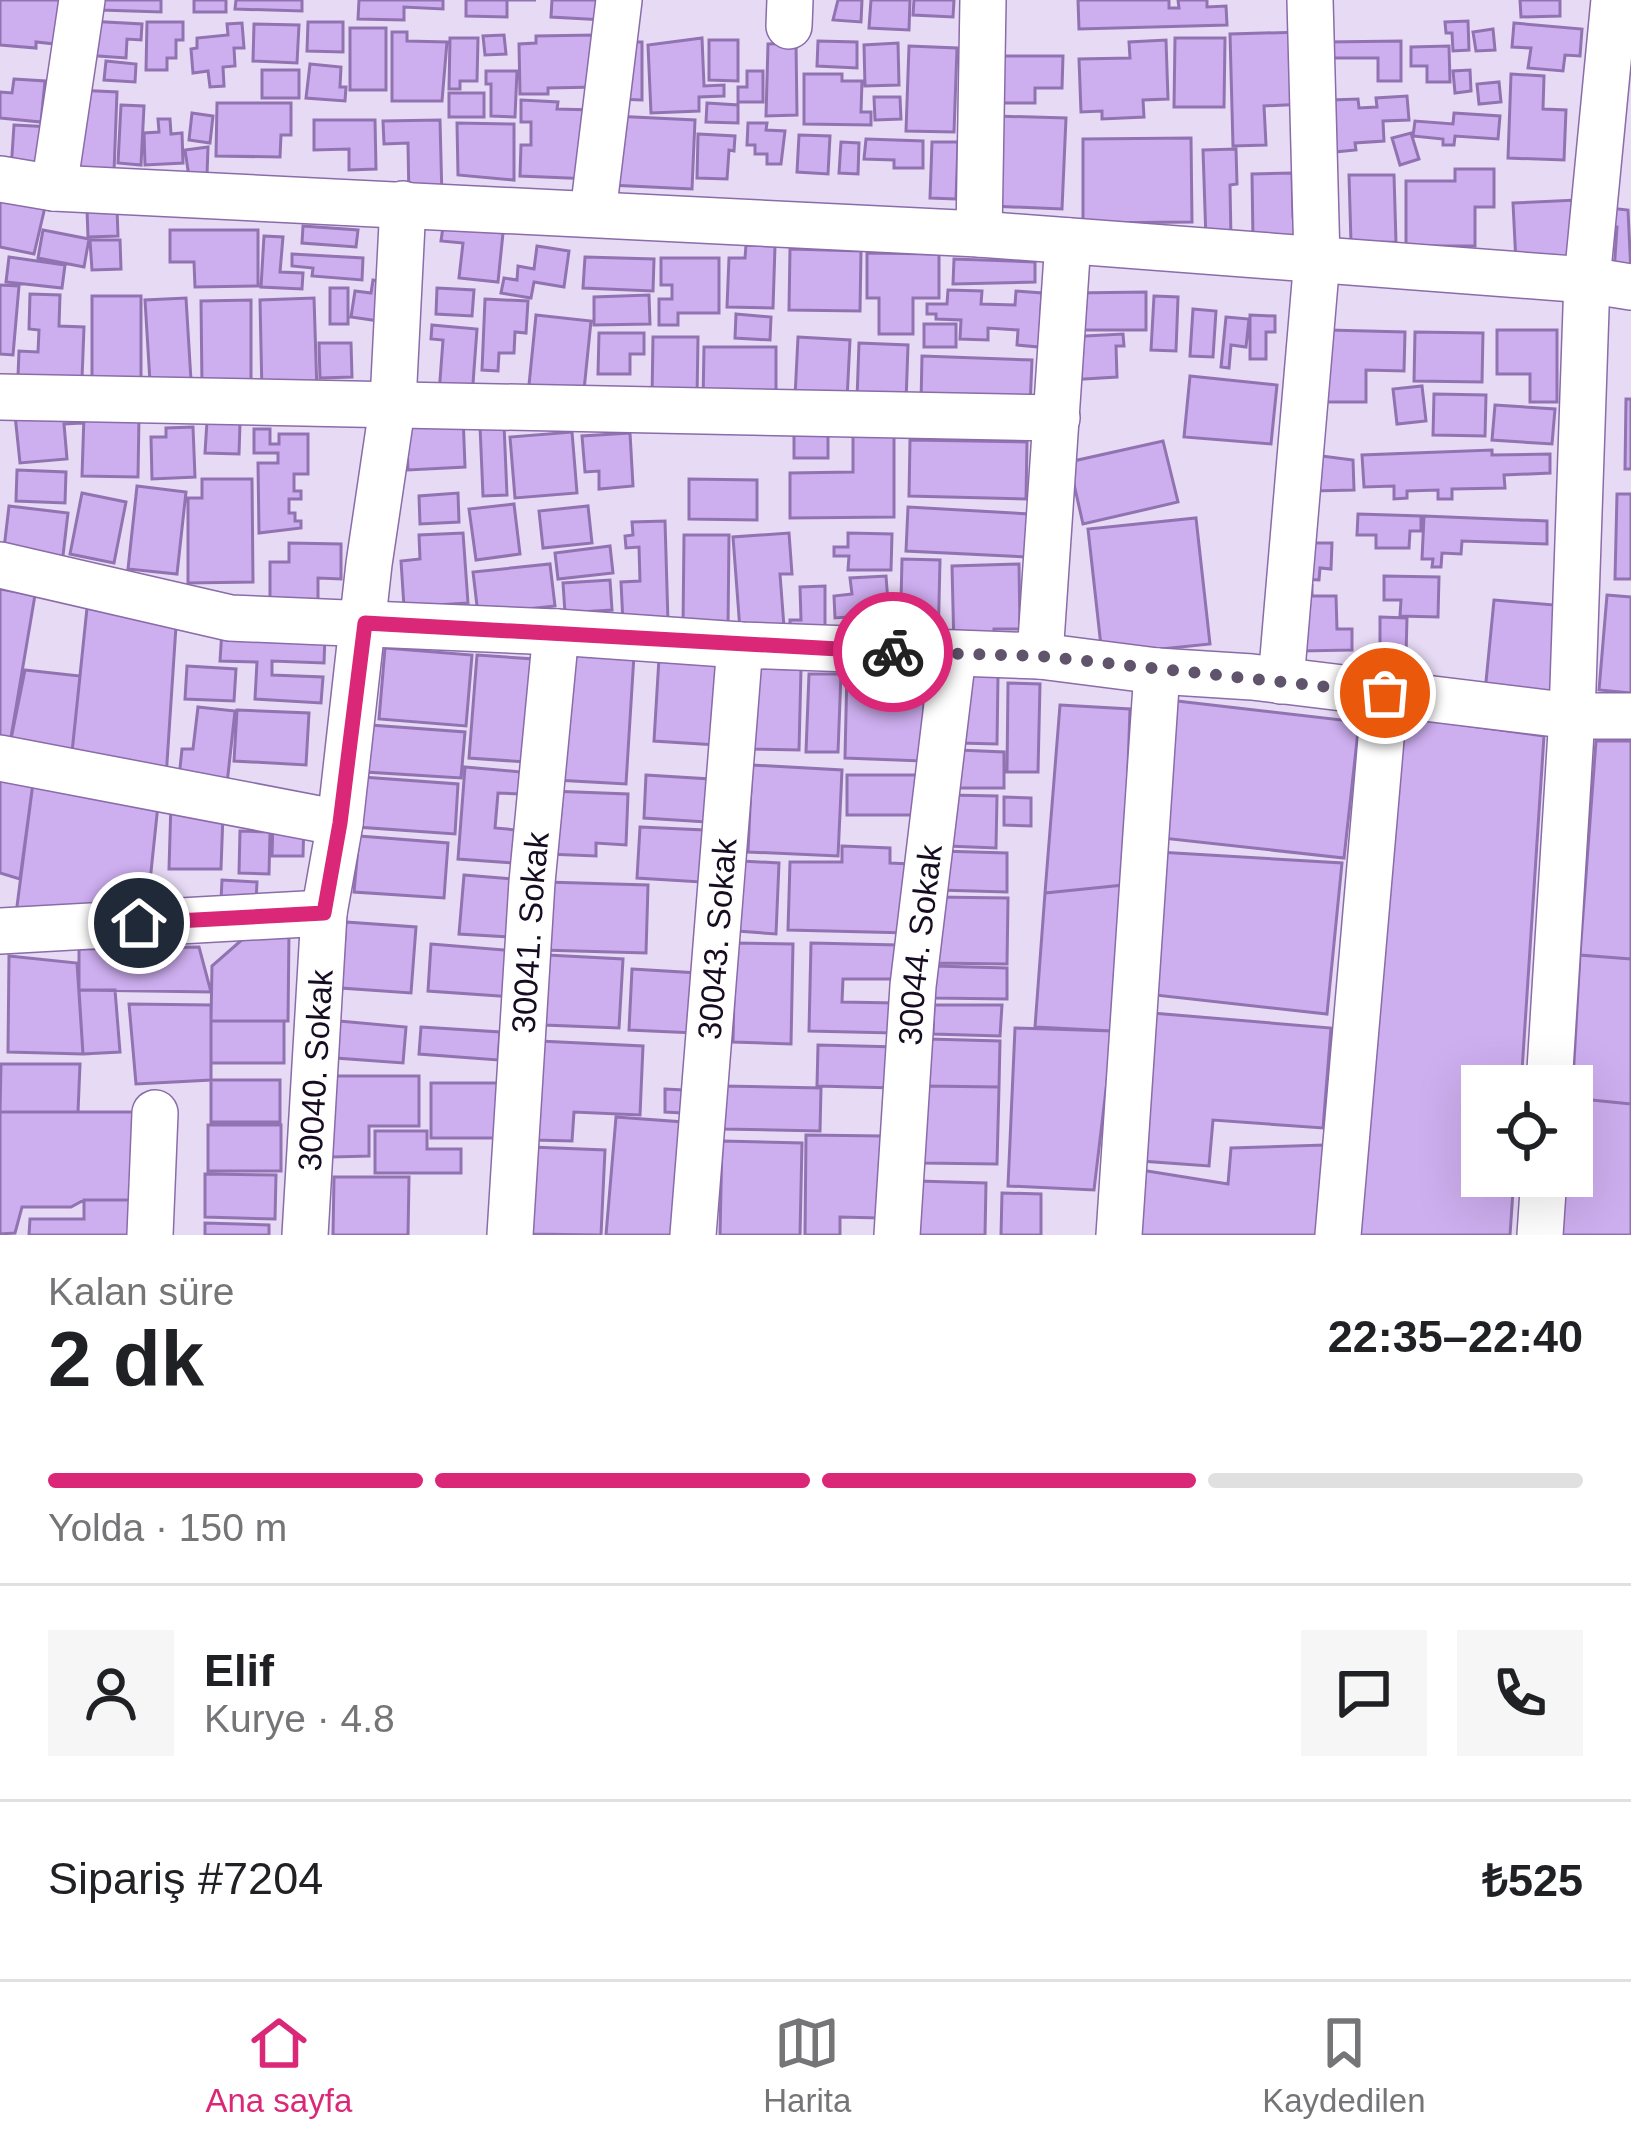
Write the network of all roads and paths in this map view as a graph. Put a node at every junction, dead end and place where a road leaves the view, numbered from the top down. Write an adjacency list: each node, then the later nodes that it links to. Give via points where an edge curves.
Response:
1 (82, 0): 7 (street)
2 (619, 0): 9 (street)
3 (982, 0): 10 (street)
4 (1310, 0): 12 (street)
5 (1614, 0): 13 (street)
6 (0, 179): 7 (street)
7 (54, 188): 8 (street)
8 (403, 204): 9 (street); 15 (street, 30040. Sokak)
9 (592, 213): 10 (street)
10 (979, 234): 11 (street)
11 (1068, 241): 12 (street); 16 (street)
12 (1317, 260): 13 (street); 24 (street)
13 (1609, 283): 26 (street)
14 (0, 397): 15 (street)
15 (393, 402): 16 (street); 18 (street, 30040. Sokak)
16 (1057, 418): 22 (street)
17 (0, 565): 18 (street, via 230,618)
18 (365, 623): 19 (street); 29 (street, 30040. Sokak)
19 (556, 632): 20 (street); 37 (street, 30041. Sokak)
20 (740, 645): 21 (street); 38 (street, 30043. Sokak)
21 (953, 655): 22 (street); 39 (street, 30044. Sokak, via 914,986)
22 (1040, 656): 23 (street)
23 (1157, 671): 24 (street); 40 (street)
24 (1281, 680): 25 (street)
25 (1385, 693): 26 (street); 41 (street)
26 (1572, 716): 27 (street); 32 (street)
27 (1631, 716)
28 (0, 758): 29 (street)
29 (340, 823): 30 (street, 30040. Sokak)
30 (324, 913): 31 (street); 36 (street, 30040. Sokak)
31 (0, 931)
32 (1550, 1065)
33 (155, 1113): 35 (street)
34 (1543, 1197): 42 (street)
35 (150, 1235)
36 (305, 1235)
37 (510, 1235)
38 (693, 1235)
39 (897, 1235)
40 (1119, 1235)
41 (1338, 1235)
42 (1540, 1235)

